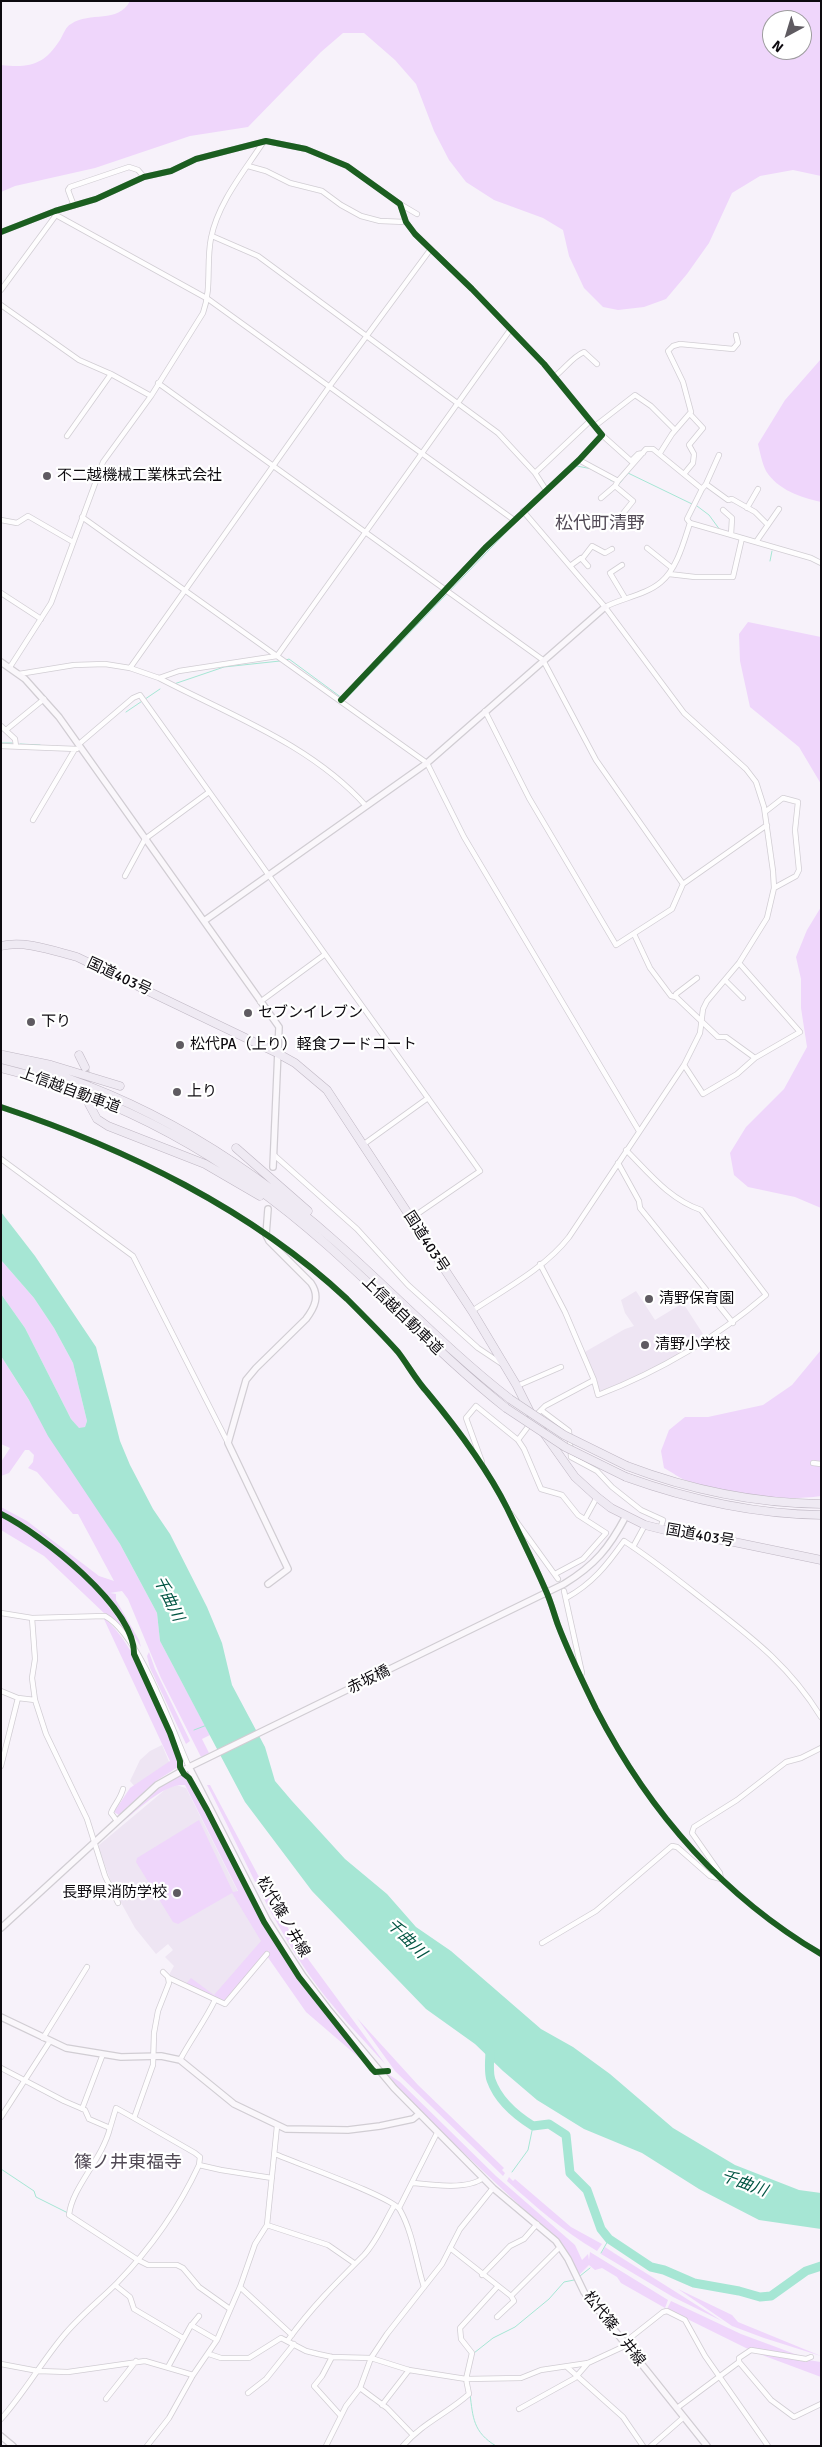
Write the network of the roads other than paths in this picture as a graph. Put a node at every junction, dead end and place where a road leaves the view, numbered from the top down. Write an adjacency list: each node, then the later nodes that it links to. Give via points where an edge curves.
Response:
1 (262, 144): 2 (street); 3 (street, via 196,159 172,171); 4 (street, via 266,141 297,146 347,166)
2 (248, 166): 8 (street, via 266,170 290,183 322,191 361,216); 10 (street, via 228,196)
3 (144, 177): 5 (street, via 96,200); 5 (street, via 129,167 70,187 68,190)
4 (400, 204): 7 (street); 8 (street)
5 (74, 206): 6 (street)
6 (56, 213): 9 (street); 12 (street); 13 (street)
7 (417, 214)
8 (406, 222): 11 (street)
9 (1, 232)
10 (212, 236): 13 (street); 16 (street, via 258,256)
11 (430, 250): 15 (street); 16 (street)
12 (1, 290)
13 (208, 299): 21 (street, via 203,313); 22 (street)
14 (1, 305): 19 (street, via 79,360)
15 (510, 330): 20 (street); 24 (street)
16 (366, 336): 22 (street); 24 (street)
17 (736, 336): 25 (street, via 738,343 733,349 680,344 670,349 670,357 689,399)
18 (597, 364): 20 (street, via 584,352)
19 (111, 374): 23 (street); 30 (street)
20 (554, 377): 26 (street)
21 (158, 383): 23 (street); 36 (street)
22 (329, 387): 33 (street); 36 (street)
23 (151, 396): 49 (street, via 103,462)
24 (458, 403): 33 (street); 37 (street, via 498,433)
25 (690, 414): 28 (street); 38 (street, via 703,428 689,445 694,454 693,463)
26 (590, 421): 27 (street); 37 (street)
27 (595, 426): 28 (street, via 635,394); 29 (street)
28 (675, 430): 32 (street)
29 (602, 435): 31 (street, via 630,461); 35 (street)
30 (67, 436)
31 (643, 453): 32 (street, via 646,449 653,449); 39 (street)
32 (660, 453): 38 (street)
33 (422, 454): 51 (street); 54 (street)
34 (719, 455): 40 (street)
35 (579, 460): 39 (street); 42 (street)
36 (274, 465): 54 (street); 69 (street)
37 (535, 474): 42 (street)
38 (684, 474): 40 (street)
39 (616, 483): 43 (street); 48 (street, via 633,501)
40 (704, 486): 44 (street); 52 (street, via 687,519)
41 (758, 489): 44 (street)
42 (546, 490): 47 (street)
43 (601, 498)
44 (747, 508): 53 (street)
45 (779, 508): 53 (street)
46 (723, 510): 55 (street, via 732,518)
47 (523, 511): 51 (street); 64 (street)
48 (621, 516)
49 (82, 517): 57 (street); 69 (street)
50 (1, 520): 57 (street, via 17,523 28,516)
51 (514, 520): 68 (street)
52 (690, 523): 55 (street); 66 (street)
53 (768, 525): 58 (street)
54 (366, 532): 68 (street); 74 (street)
55 (731, 535): 56 (street)
56 (742, 538): 58 (street); 67 (street, via 733,577)
57 (73, 542): 73 (street)
58 (756, 542): 62 (street)
59 (647, 548): 66 (street)
60 (612, 549): 61 (street, via 605,553 592,546)
61 (582, 559): 64 (street); 65 (street)
62 (821, 563)
63 (622, 565): 71 (street, via 610,573)
64 (570, 566): 72 (street)
65 (588, 566)
66 (672, 568): 67 (street)
67 (669, 574): 71 (street, via 660,583)
68 (447, 589): 75 (street); 82 (street)
69 (186, 590): 74 (street); 78 (street)
70 (1, 592): 73 (street)
71 (625, 598): 72 (street)
72 (604, 607): 75 (street); 92 (street, via 684,713 746,769 756,782)
73 (41, 619): 77 (street)
74 (277, 656): 80 (street, via 179,671); 82 (street)
75 (543, 660): 83 (street); 98 (street, via 596,760)
76 (1, 662): 77 (street)
77 (10, 667): 79 (street)
78 (130, 668): 79 (street, via 105,664); 80 (street)
79 (19, 674): 81 (street)
80 (158, 678): 91 (street, via 314,760)
81 (44, 699): 85 (street); 88 (street)
82 (340, 700): 89 (street)
83 (485, 711): 89 (street); 101 (street, via 529,798 616,945)
84 (1, 726): 85 (street)
85 (6, 730): 87 (street, via 15,739)
86 (1, 746): 87 (street)
87 (16, 746): 88 (street)
88 (79, 748): 90 (street, via 132,698 140,695); 93 (street); 95 (street)
89 (428, 763): 91 (street); 123 (street, via 464,837)
90 (209, 792): 95 (street); 97 (street)
91 (366, 806): 97 (street)
92 (765, 812): 94 (street); 99 (street, via 783,798 798,802 795,830 799,870 796,876)
93 (33, 820)
94 (767, 825): 98 (street); 99 (street)
95 (145, 839): 96 (street); 100 (street)
96 (125, 876)
97 (267, 876): 100 (street); 103 (street)
98 (683, 884): 101 (street, via 672,909)
99 (774, 888): 104 (street, via 767,918)
100 (204, 921): 109 (street)
101 (634, 934): 107 (street, via 650,968 671,996)
102 (1, 946): 111 (highway, 国道403号, via 9,944 46,949 76,957)
103 (324, 955): 109 (street); 120 (street)
104 (739, 963): 106 (street); 114 (street, via 800,1032)
105 (697, 978): 107 (street)
106 (726, 981): 108 (street); 110 (street, via 702,1009)
107 (676, 997): 110 (street)
108 (743, 998)
109 (260, 1002): 111 (street, via 279,1027)
110 (702, 1020): 114 (street, via 718,1037 726,1037); 116 (street, via 700,1033)
111 (277, 1053): 124 (highway, 国道403号, via 295,1063 327,1090); 127 (street)
112 (1, 1055): 119 (highway, via 51,1065)
113 (79, 1055): 117 (highway)
114 (755, 1058): 116 (street, via 737,1074 704,1094)
115 (1, 1059): 136 (highway, 上信越自動車道, via 55,1074 102,1092 200,1139 292,1204)
116 (684, 1065): 123 (street)
117 (85, 1067)
118 (1, 1068): 134 (highway, 上信越自動車道, via 76,1091 171,1133 242,1176)
119 (120, 1086)
120 (428, 1098): 124 (street); 132 (street, via 480,1172)
121 (89, 1104): 134 (highway, via 97,1119 108,1126 224,1174)
122 (1, 1107): 133 (street, via 55,1125 124,1155 210,1200)
123 (639, 1131): 126 (street)
124 (364, 1144): 132 (highway, 国道403号)
125 (236, 1148): 136 (highway, via 322,1224)
126 (626, 1150): 129 (street); 138 (street, via 674,1196 702,1210 766,1295)
127 (274, 1155): 130 (street); 139 (street, via 357,1229 408,1285 478,1348)
128 (1, 1159): 146 (street, via 133,1256)
129 (618, 1163): 135 (street, via 569,1237); 138 (street, via 640,1208)
130 (273, 1167)
131 (268, 1209): 133 (street)
132 (410, 1219): 137 (highway, 国道403号)
133 (266, 1236): 146 (street, via 311,1283 316,1290 316,1298 306,1319 246,1380); 149 (street, via 322,1277 380,1333)
134 (328, 1246): 153 (highway, 上信越自動車道, bridge, via 443,1355 506,1408 565,1447 626,1476 670,1492 720,1505)
135 (540, 1264): 137 (street); 141 (street)
136 (380, 1283): 151 (highway, 上信越自動車道, bridge, via 451,1350 510,1399 564,1435 627,1466 672,1482 770,1502)
137 (472, 1311): 139 (highway, 国道403号)
138 (733, 1323): 141 (street, via 644,1377 598,1395)
139 (502, 1364): 142 (highway, 国道403号)
140 (561, 1367): 142 (street)
141 (594, 1380): 143 (street)
142 (517, 1386): 144 (highway, 国道403号)
143 (540, 1410): 144 (street); 157 (street, via 569,1431 571,1457 597,1471 641,1510 663,1520)
144 (533, 1418): 145 (street); 150 (highway, 国道403号, via 575,1476)
145 (518, 1440): 149 (street, via 476,1406 466,1418); 155 (street, via 541,1489 562,1495)
146 (228, 1442): 162 (street, via 288,1569)
147 (813, 1463): 148 (street)
148 (821, 1464)
149 (488, 1474): 152 (street)
150 (597, 1497): 154 (highway, 国道403号); 155 (street)
151 (821, 1504)
152 (508, 1510): 160 (street); 164 (street)
153 (821, 1515)
154 (626, 1516): 156 (highway, 国道403号); 164 (street, via 600,1557 586,1571)
155 (585, 1519): 160 (street, via 606,1533 582,1559)
156 (645, 1525): 157 (highway, 国道403号); 158 (street)
157 (660, 1529): 159 (highway, 国道403号)
158 (633, 1547): 165 (street, via 624,1541 591,1583); 172 (street, via 775,1657)
159 (821, 1560)
160 (554, 1574): 161 (street)
161 (558, 1579)
162 (268, 1584)
163 (564, 1592): 165 (street)
164 (544, 1594): 168 (street); 175 (street, 赤坂橋)
165 (566, 1598): 168 (street)
166 (1, 1613): 167 (street)
167 (32, 1618): 171 (street); 175 (street, via 105,1616 111,1620 138,1655)
168 (584, 1681): 179 (street, via 613,1741 644,1792 687,1846)
169 (1, 1692): 170 (street)
170 (18, 1698): 171 (street); 174 (street)
171 (35, 1700): 178 (street, via 46,1734 87,1819)
172 (821, 1717)
173 (821, 1748): 179 (street, via 786,1762 694,1828 692,1833)
174 (1, 1766)
175 (189, 1767): 177 (street, via 157,1785); 198 (street, 松代篠ノ井線, via 255,1897 286,1950 328,2009 384,2078)
176 (123, 1789): 177 (street, via 120,1800 111,1810)
177 (117, 1821): 178 (street)
178 (93, 1843): 180 (street); 181 (street)
179 (721, 1879): 182 (street, via 710,1876 672,1846 596,1911); 184 (street, via 766,1917)
180 (118, 1903)
181 (1, 1928)
182 (542, 1943)
183 (267, 1954): 188 (street, via 225,2004)
184 (821, 1954)
185 (87, 1968): 190 (street)
186 (162, 1972): 187 (street)
187 (169, 1978): 188 (street); 193 (street, via 155,2026)
188 (215, 2000): 194 (street)
189 (1, 2017): 190 (street)
190 (43, 2038): 191 (street)
191 (50, 2042): 192 (street); 196 (street)
192 (103, 2054): 193 (street, via 121,2058); 197 (street)
193 (154, 2057): 194 (street); 200 (street)
194 (180, 2060): 201 (street, via 234,2104)
195 (1, 2068): 196 (street)
196 (24, 2080): 197 (street); 199 (street)
197 (82, 2108): 202 (street, via 89,2119)
198 (419, 2114): 201 (street, via 401,2122 348,2130 286,2129); 203 (street, 松代篠ノ井線)
199 (1, 2117)
200 (134, 2118): 202 (street, via 116,2108); 205 (street, via 195,2153 200,2157)
201 (278, 2126): 204 (street)
202 (110, 2128): 215 (street, via 105,2146 71,2202 69,2215)
203 (437, 2132): 207 (street, 松代篠ノ井線); 208 (street)
204 (276, 2154): 206 (street); 210 (street, via 369,2191)
205 (199, 2164): 206 (street); 215 (street, via 180,2204)
206 (272, 2178): 212 (street)
207 (483, 2178): 208 (street, via 453,2185); 209 (street, 松代篠ノ井線)
208 (413, 2183): 210 (street)
209 (492, 2188): 211 (street, 松代篠ノ井線); 214 (street, via 460,2229)
210 (397, 2207): 216 (street, via 364,2255); 221 (street, via 411,2238)
211 (537, 2224): 213 (street, 松代篠ノ井線); 217 (street)
212 (267, 2225): 216 (street, via 328,2245); 220 (street, via 255,2244)
213 (560, 2247): 222 (street); 232 (street, 松代篠ノ井線, via 584,2292)
214 (450, 2248): 217 (street); 221 (street)
215 (138, 2260): 218 (street); 223 (street, via 148,2265 183,2268 199,2287)
216 (354, 2263): 227 (street)
217 (482, 2275): 219 (street)
218 (115, 2285): 228 (street, via 130,2297 134,2309); 244 (street, via 66,2332)
219 (498, 2286): 222 (street); 248 (street, via 460,2328 461,2339 472,2353)
220 (240, 2287): 223 (street); 227 (street)
221 (424, 2287): 236 (street)
222 (511, 2296): 225 (street, via 514,2301)
223 (230, 2309): 229 (street)
224 (199, 2316): 226 (street)
225 (497, 2316)
226 (191, 2325): 228 (street); 229 (street)
227 (292, 2335): 230 (street)
228 (183, 2338): 241 (street)
229 (217, 2340): 233 (street)
230 (288, 2340): 231 (street); 233 (street, via 281,2338 249,2358 221,2358)
231 (294, 2344): 234 (street, via 306,2351); 250 (street, via 266,2379)
232 (626, 2344): 239 (street); 246 (street, via 667,2311 685,2320); 254 (street, 松代篠ノ井線)
233 (209, 2354): 245 (street)
234 (332, 2357): 236 (street); 256 (street, via 314,2386)
235 (811, 2357): 238 (street, via 806,2359 751,2350 739,2358)
236 (371, 2358): 243 (street); 249 (street)
237 (136, 2361): 241 (street); 244 (street, via 68,2372); 251 (street)
238 (740, 2362): 246 (street); 252 (street, via 771,2400 794,2417)
239 (588, 2363): 242 (street); 247 (street)
240 (1, 2364): 244 (street)
241 (168, 2367): 245 (street)
242 (567, 2367): 247 (street); 248 (street, via 541,2370 512,2380)
243 (409, 2370): 248 (street); 253 (street)
244 (38, 2371): 258 (street)
245 (193, 2375): 262 (street, via 169,2418)
246 (719, 2376): 254 (street); 268 (street)
247 (577, 2377): 255 (street); 265 (street, via 623,2417)
248 (466, 2380): 259 (street, via 468,2394)
249 (360, 2388): 253 (street); 256 (street)
250 (248, 2393)
251 (106, 2399)
252 (821, 2404)
253 (382, 2405): 259 (street)
254 (678, 2408): 257 (street, 松代篠ノ井線)
255 (519, 2409)
256 (341, 2416): 263 (street)
257 (684, 2417): 266 (street); 267 (street, 松代篠ノ井線)
258 (1, 2419)
259 (412, 2434): 264 (street)
260 (1, 2436): 261 (street)
261 (13, 2446)
262 (147, 2446)
263 (326, 2446)
264 (403, 2446)
265 (643, 2446)
266 (651, 2446)
267 (707, 2446)
268 (768, 2446)

